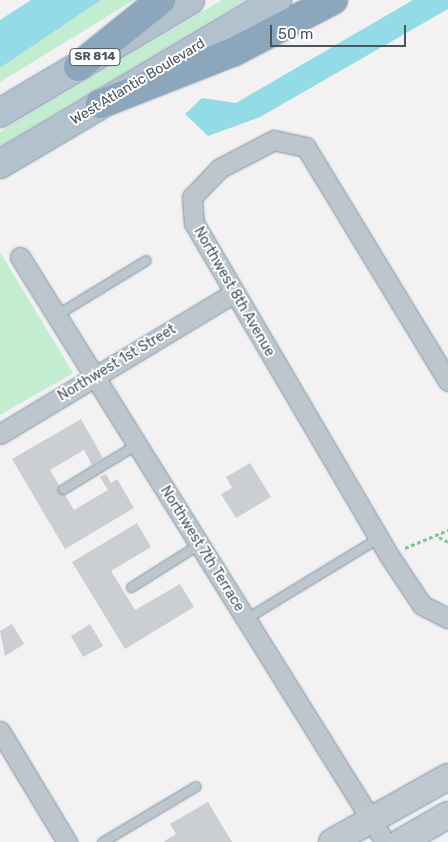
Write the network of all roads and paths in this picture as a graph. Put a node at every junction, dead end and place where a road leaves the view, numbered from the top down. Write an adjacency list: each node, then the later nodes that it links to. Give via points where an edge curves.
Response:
1 (160, 0): 5 (highway)
2 (190, 0): 5 (main road, SR 814)
3 (277, 0): 6 (main road, West Atlantic Boulevard)
4 (333, 0): 6 (highway, via 233,52)
5 (78, 67): 7 (main road, SR 814)
6 (100, 104): 8 (main road, West Atlantic Boulevard)
7 (0, 113)
8 (0, 164)
9 (20, 257): 12 (street, Northwest 7th Terrace)
10 (146, 260): 12 (lane)
11 (234, 294): 13 (street, Northwest 1st Street); 14 (street, Northwest 8th Avenue, via 194,223 192,197 220,168 274,140 306,147); 20 (street, Northwest 8th Avenue)
12 (56, 314): 13 (street, Northwest 7th Terrace)
13 (94, 377): 15 (street, Northwest 1st Street); 16 (street, Northwest 7th Terrace)
14 (448, 381)
15 (0, 434)
16 (137, 444): 17 (lane); 22 (street, Northwest 7th Terrace)
17 (63, 489)
18 (448, 530): 19 (path)
19 (439, 537): 21 (path); 23 (path)
20 (378, 538): 23 (street, Northwest 8th Avenue); 26 (lane)
21 (448, 542)
22 (199, 544): 24 (lane); 26 (street, Northwest 7th Terrace)
23 (388, 554): 25 (street, Northwest 8th Avenue, via 422,605)
24 (131, 587)
25 (448, 618)
26 (245, 619): 31 (street, Northwest 7th Terrace)
27 (0, 731): 32 (street)
28 (448, 777): 31 (main road)
29 (196, 786): 33 (lane)
30 (447, 819): 36 (main road)
31 (371, 820): 34 (main road); 35 (street, Northwest 7th Terrace)
32 (67, 842)
33 (102, 842)
34 (332, 842)
35 (385, 842)
36 (401, 842)

